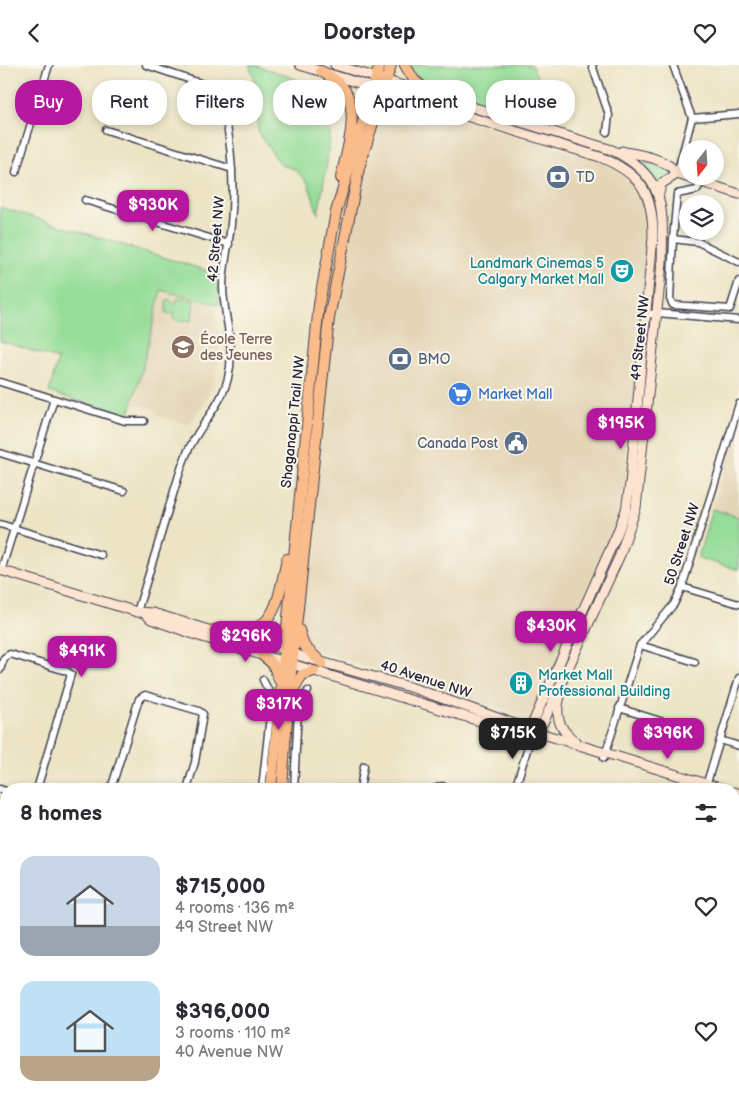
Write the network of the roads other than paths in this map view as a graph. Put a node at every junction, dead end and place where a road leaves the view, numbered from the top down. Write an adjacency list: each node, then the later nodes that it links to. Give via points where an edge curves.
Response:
1 (49, 65): 27 (street)
2 (146, 65): 26 (street, 42 Street NW, via 205,84 215,91 222,104)
3 (300, 65): 10 (street)
4 (335, 65): 12 (street)
5 (380, 65): 13 (main road, Shaganappi Trail NW)
6 (391, 65): 14 (main road, Shaganappi Trail NW)
7 (405, 65): 15 (main road)
8 (592, 65): 24 (street, via 610,115)
9 (673, 65): 18 (street)
10 (321, 71): 11 (street); 35 (main road, via 340,84 351,104 350,130)
11 (362, 80)
12 (371, 80)
13 (380, 80)
14 (382, 80)
15 (414, 80)
16 (476, 108): 25 (street)
17 (739, 114): 18 (street)
18 (692, 117): 28 (street)
19 (476, 118): 40 (street, 49 Street NW, via 600,157 631,173 646,193 653,221)
20 (366, 125): 35 (main road, Shaganappi Trail NW)
21 (370, 125): 33 (main road, Shaganappi Trail NW)
22 (378, 125): 33 (main road, via 359,191)
23 (106, 130): 26 (street)
24 (607, 133)
25 (612, 150): 28 (street, via 665,164); 31 (street, 49 Street NW, via 636,165)
26 (232, 169): 37 (street, 42 Street NW)
27 (16, 172)
28 (677, 174): 31 (street, via 661,184)
29 (700, 185): 36 (street, via 697,190 678,194)
30 (710, 185): 32 (street)
31 (659, 194): 41 (street, 49 Street NW, via 663,228)
32 (739, 194)
33 (353, 198): 58 (main road, Shaganappi Trail NW, via 326,338)
34 (84, 200): 37 (street)
35 (336, 212): 50 (main road, Shaganappi Trail NW, via 319,303)
36 (673, 239): 38 (street, via 698,242); 39 (street, via 670,299 673,305 730,309)
37 (229, 244): 57 (street, 42 Street NW, via 223,277 232,344 228,379 221,398 186,454)
38 (739, 262)
39 (739, 281)
40 (646, 312): 41 (street); 76 (street, 49 Street NW, via 626,510)
41 (657, 313): 42 (street); 68 (street, 49 Street NW, via 636,508 620,555)
42 (739, 320)
43 (0, 382): 44 (street)
44 (54, 399): 46 (street, via 125,421); 48 (street)
45 (739, 405): 55 (street, 50 Street NW)
46 (144, 421)
47 (0, 453): 48 (street)
48 (34, 464): 49 (street); 52 (street)
49 (124, 491)
50 (296, 517): 59 (main road, via 279,598 272,614 260,626 249,631); 61 (main road, Shaganappi Trail NW)
51 (0, 524): 52 (street)
52 (14, 529): 53 (street); 54 (street)
53 (101, 555)
54 (1, 571): 57 (street, 40 Avenue NW)
55 (682, 587): 56 (street); 60 (street, 50 Street NW, via 674,603)
56 (739, 605)
57 (142, 613): 59 (street, 40 Avenue NW, via 153,613); 62 (street, 40 Avenue NW, via 164,624)
58 (297, 625): 61 (main road, Shaganappi Trail NW); 65 (main road, via 304,646)
59 (214, 630): 61 (street, 40 Avenue NW)
60 (640, 645): 63 (street); 74 (street, 50 Street NW)
61 (289, 652): 64 (main road, Shaganappi Trail NW); 65 (street, 40 Avenue NW)
62 (262, 655): 64 (street, 40 Avenue NW); 71 (main road, via 275,667)
63 (695, 662)
64 (288, 663): 67 (street, 40 Avenue NW); 71 (main road, Shaganappi Trail NW); 73 (main road, Shaganappi Trail NW)
65 (322, 663): 76 (street, 40 Avenue NW, via 401,685)
66 (0, 670): 82 (street, via 4,658 10,654 71,674)
67 (314, 671): 73 (main road, via 299,678); 76 (street, 40 Avenue NW)
68 (564, 678): 76 (street, 49 Street NW); 78 (street, via 558,718 565,732)
69 (739, 678): 77 (street)
70 (263, 680): 85 (street, via 272,697)
71 (280, 686): 86 (main road, Shaganappi Trail NW)
72 (308, 691): 88 (street, via 298,709)
73 (288, 702): 87 (main road, Shaganappi Trail NW)
74 (619, 709): 75 (street); 80 (street, 50 Street NW)
75 (673, 725)
76 (533, 733): 78 (street, 40 Avenue NW); 80 (street, 40 Avenue NW); 90 (street, 49 Street NW)
77 (720, 740): 79 (street); 92 (street)
78 (579, 744): 80 (street, 40 Avenue NW)
79 (739, 746)
80 (605, 755): 91 (street, 40 Avenue NW)
81 (364, 766): 89 (street)
82 (39, 783)
83 (113, 783): 84 (street, via 139,699 145,695 203,714)
84 (189, 783)
85 (263, 783)
86 (272, 783)
87 (282, 783)
88 (294, 783)
89 (361, 783)
90 (517, 783)
91 (693, 783)
92 (707, 783)

